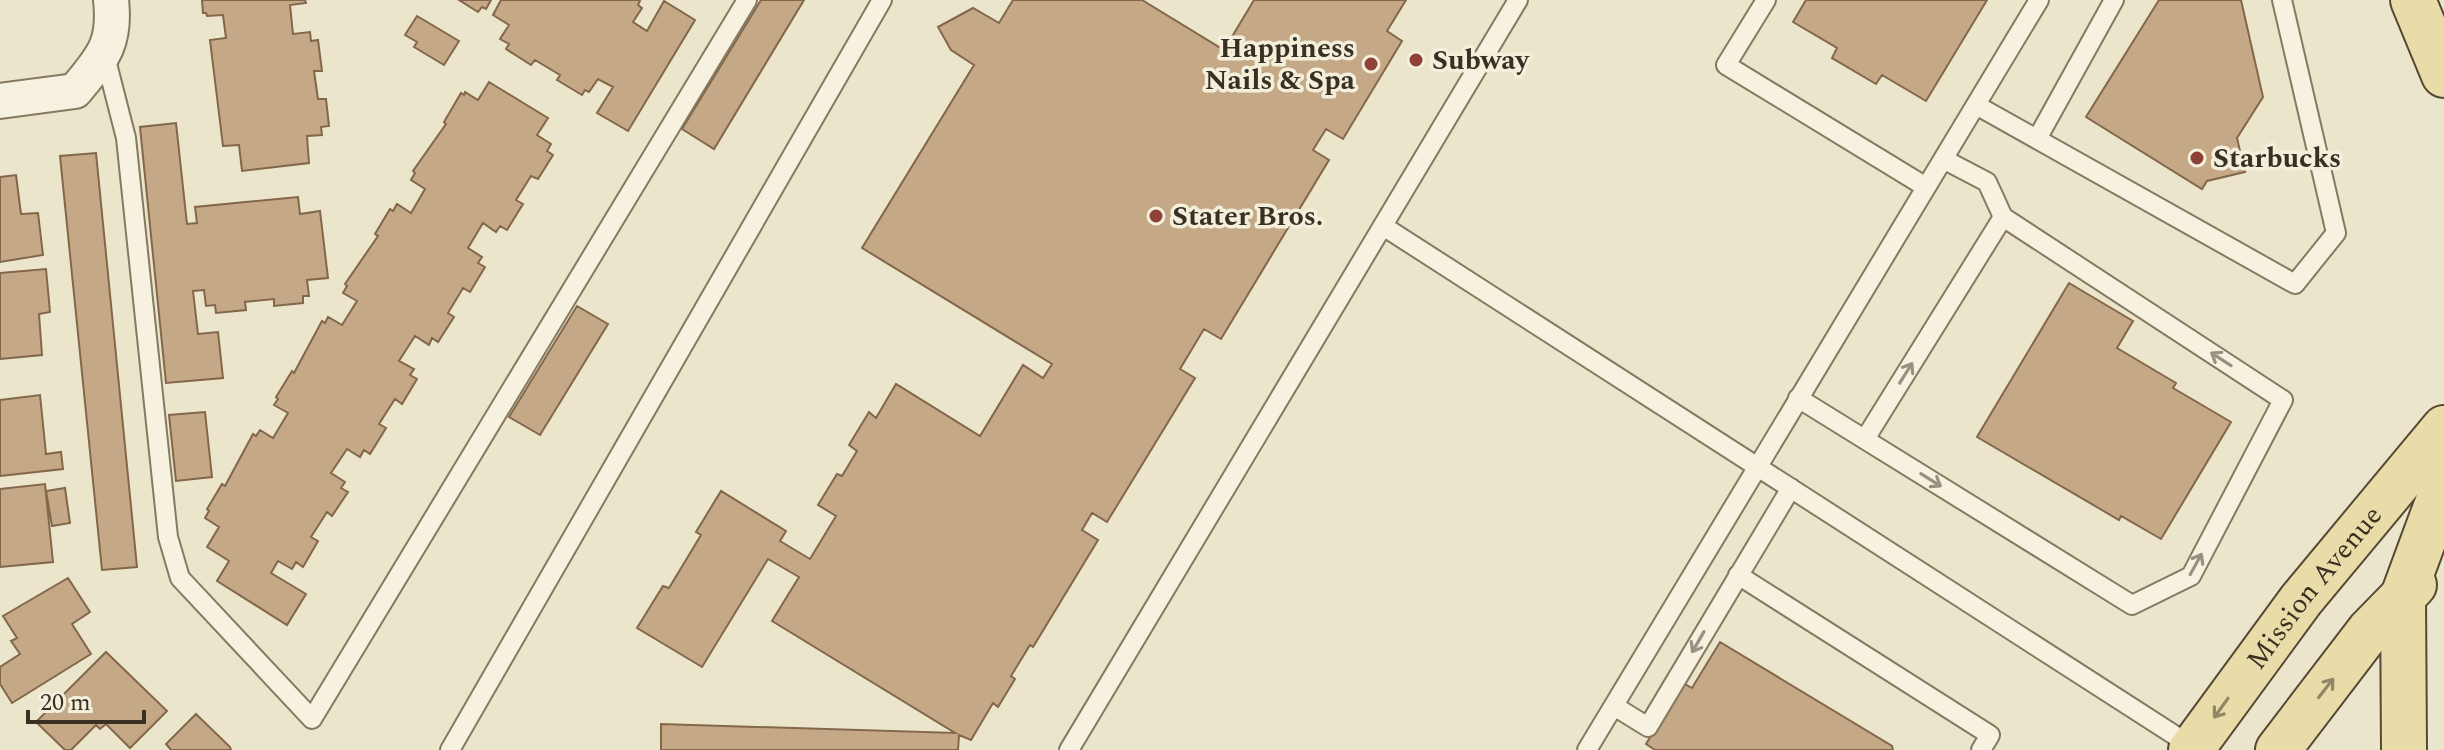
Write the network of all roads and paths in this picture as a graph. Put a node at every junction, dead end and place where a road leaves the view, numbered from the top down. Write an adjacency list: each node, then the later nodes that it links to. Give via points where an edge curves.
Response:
1 (111, 0): 10 (street, via 114,20)
2 (747, 0): 10 (lane, via 312,719 180,578 168,537 126,138)
3 (882, 0): 30 (lane)
4 (1518, 0): 18 (lane)
5 (1766, 0): 16 (lane, via 1726,65)
6 (2114, 0): 14 (lane)
7 (2282, 0): 14 (lane, via 2336,233 2295,284)
8 (2413, 0): 11 (main road)
9 (2037, 1): 13 (lane)
10 (105, 56): 12 (street, via 75,91)
11 (2444, 75)
12 (0, 101)
13 (1976, 105): 14 (lane); 15 (lane)
14 (2037, 139)
15 (1943, 159): 16 (lane); 17 (lane, via 1987,182)
16 (1926, 187): 19 (lane)
17 (2003, 217): 21 (lane, one-way to 17); 21 (lane, one-way to 17, via 2132,605 2191,576 2283,400)
18 (1383, 226): 22 (lane); 31 (lane)
19 (1798, 398): 21 (lane); 22 (lane)
20 (2444, 428): 29 (main road, Mission Avenue, one-way to 29, via 2301,600)
21 (1865, 439)
22 (1757, 466): 24 (lane); 28 (lane)
23 (2444, 485): 27 (main road)
24 (1791, 488): 26 (lane); 29 (lane)
25 (2444, 555): 27 (main road)
26 (1738, 575): 28 (lane, one-way to 28, via 1648,727); 33 (lane, via 1990,735)
27 (2403, 596): 34 (main road, one-way to 27, via 2369,631); 35 (main road)
28 (1614, 706): 32 (lane)
29 (2192, 749)
30 (450, 750)
31 (1069, 750)
32 (1587, 750)
33 (1981, 750)
34 (2278, 750)
35 (2404, 750)

